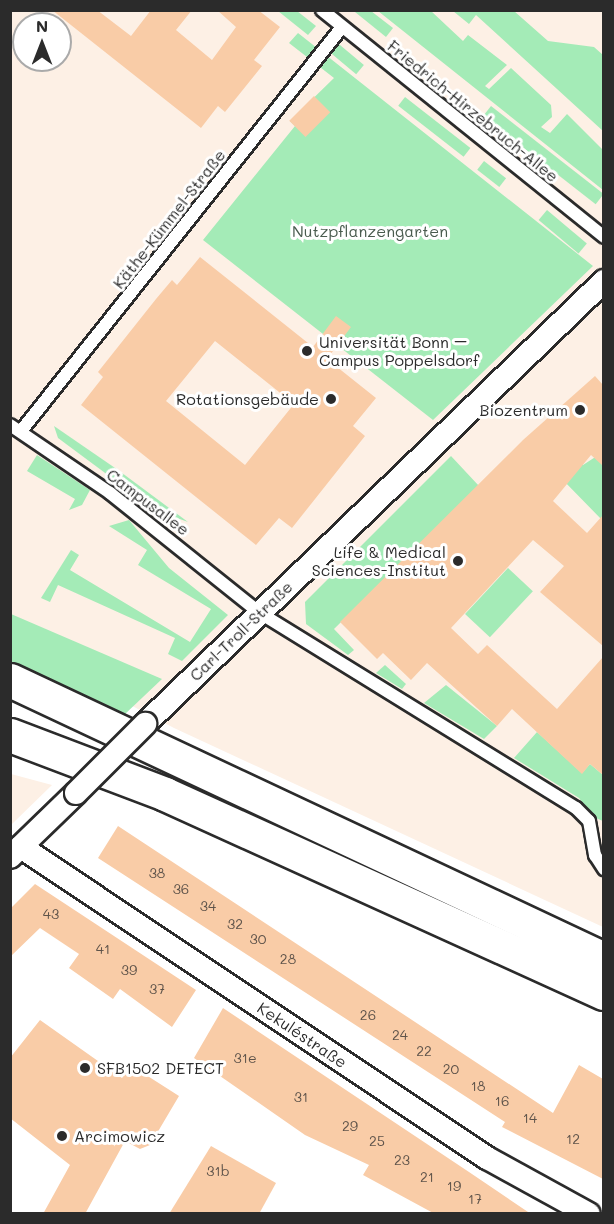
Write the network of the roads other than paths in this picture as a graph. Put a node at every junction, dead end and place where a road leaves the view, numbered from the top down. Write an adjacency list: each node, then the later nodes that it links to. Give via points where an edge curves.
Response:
1 (322, 10): 2 (lane, Friedrich-Hirzebruch-Allee)
2 (342, 27): 3 (lane, Friedrich-Hirzebruch-Allee); 5 (lane, Käthe-Kümmel-Straße)
3 (603, 237)
4 (603, 281): 6 (street, Carl-Troll-Straße)
5 (16, 428): 6 (lane, Campusallee, via 110,493)
6 (260, 613): 11 (street, Carl-Troll-Straße, bridge); 12 (lane, Campusallee, via 576,808 589,821 595,855)
7 (12, 680): 13 (highway)
8 (10, 735): 10 (highway)
9 (10, 756): 10 (highway)
10 (165, 794): 14 (highway)
11 (16, 852): 15 (street, Kekuléstraße, via 487,1158)
12 (603, 869)
13 (603, 959)
14 (603, 993)
15 (589, 1214)

